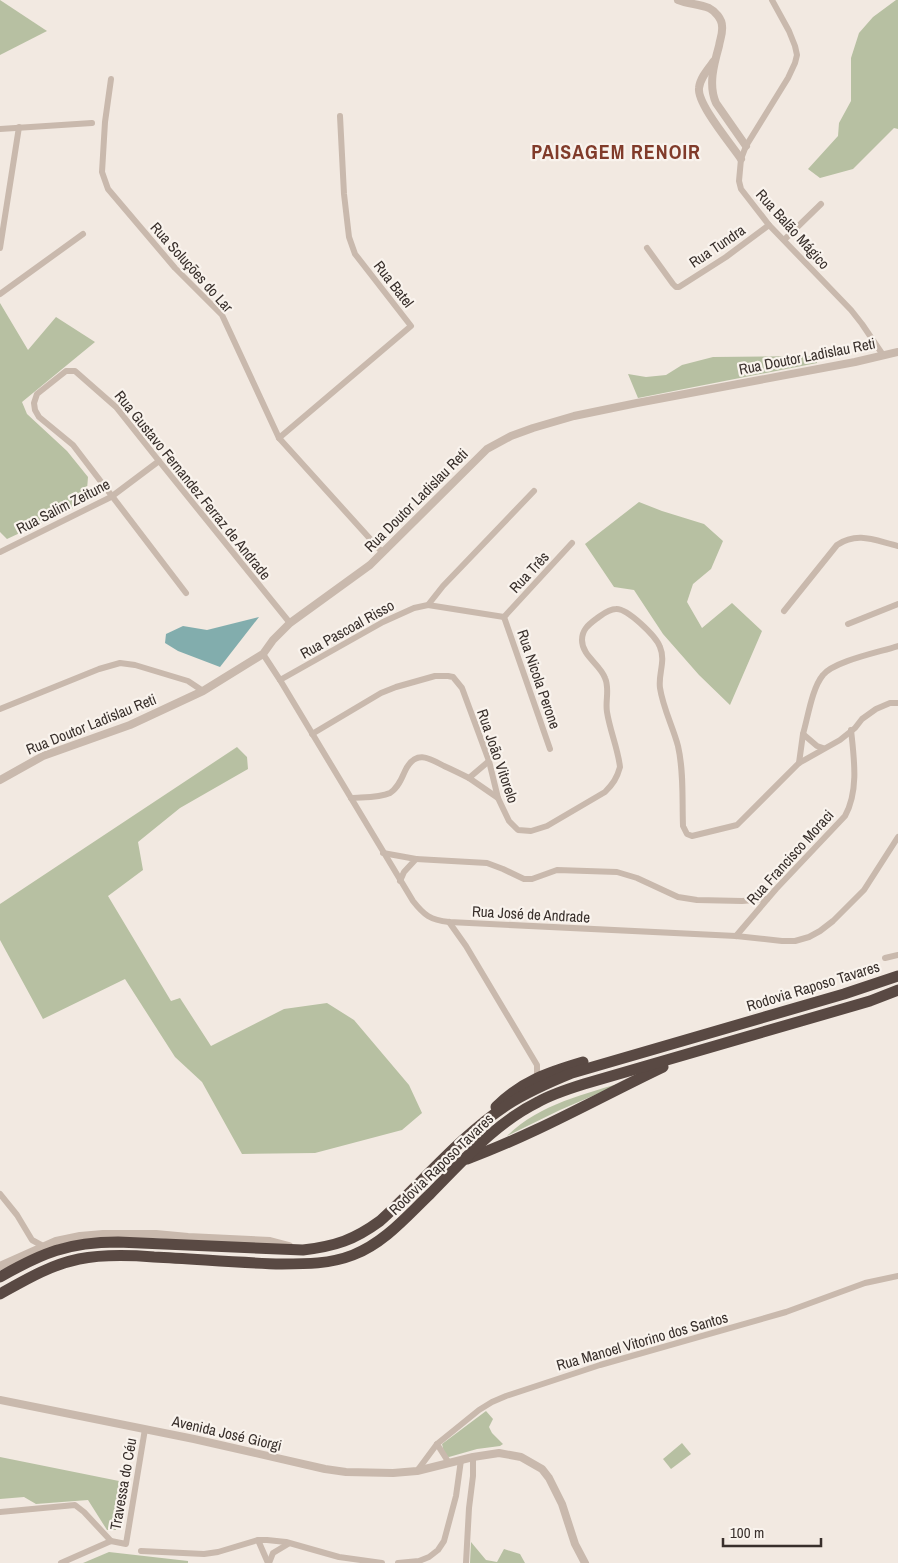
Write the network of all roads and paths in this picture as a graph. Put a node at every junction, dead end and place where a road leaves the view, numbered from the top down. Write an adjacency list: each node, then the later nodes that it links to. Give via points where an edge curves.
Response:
1 (678, 0): 3 (street, via 708,8 719,17 723,28)
2 (772, 0): 9 (street, Rua Balão Mágico, via 795,46 795,63)
3 (715, 59): 9 (street, via 713,97); 10 (street, via 699,86 700,100)
4 (111, 79): 20 (street, Rua Soluções do Lar, via 102,172 108,188 175,268 222,316)
5 (340, 116): 20 (street, Rua Batel, via 344,194 351,246 411,326)
6 (92, 123): 7 (street)
7 (19, 127): 8 (street); 15 (street)
8 (0, 129)
9 (746, 146): 10 (street, Rua Balão Mágico)
10 (741, 159): 12 (street, Rua Balão Mágico, via 741,188)
11 (821, 204): 14 (street)
12 (769, 225): 14 (street, Rua Balão Mágico); 16 (street, Rua Tundra, via 726,258 679,287 673,284)
13 (83, 234): 17 (street)
14 (784, 240): 19 (street, Rua Balão Mágico, via 851,310)
15 (0, 248)
16 (647, 248)
17 (0, 294)
18 (898, 352): 19 (street, Rua Doutor Ladislau Reti)
19 (883, 355): 27 (street, Rua Doutor Ladislau Reti, via 574,416 512,436 487,450)
20 (279, 438): 27 (street, Rua Soluções do Lar)
21 (159, 461): 23 (street, Rua Salim Zeitune); 23 (street, Rua Gustavo Fernandez Ferraz de Andrade, via 116,406 75,371 66,371 37,394 35,410 73,446); 33 (street, Rua Gustavo Fernandez Ferraz de Andrade)
22 (534, 490): 30 (street)
23 (111, 497): 26 (street, Rua Salim Zeitune); 28 (street)
24 (572, 543): 32 (street, Rua Três)
25 (898, 546): 31 (street, via 860,537 843,541)
26 (0, 552)
27 (382, 552): 33 (street, Rua Doutor Ladislau Reti, via 358,574)
28 (186, 593)
29 (898, 604): 34 (street)
30 (428, 605): 32 (street, Rua Pascoal Risso); 37 (street, Rua Pascoal Risso, via 383,622)
31 (784, 611)
32 (504, 617): 45 (street, Rua Nicola Perone)
33 (290, 623): 36 (street, Rua Doutor Ladislau Reti)
34 (848, 624)
35 (898, 646): 43 (street, via 842,664 823,675)
36 (263, 654): 37 (street, Rua José de Andrade); 38 (street, Rua Doutor Ladislau Reti)
37 (280, 680): 42 (street, Rua José de Andrade)
38 (203, 691): 40 (street, via 188,681 120,663); 49 (street, Rua Doutor Ladislau Reti, via 130,725 43,756)
39 (898, 703): 41 (street, via 876,709)
40 (0, 709)
41 (852, 730): 44 (street); 56 (street, Rua Francisco Moraci, via 854,762 850,808)
42 (312, 734): 46 (street, Rua João Vitorelo, via 381,693 436,676 448,676 462,688); 50 (street, Rua José de Andrade)
43 (803, 734): 44 (street); 47 (street)
44 (823, 748): 47 (street)
45 (550, 749)
46 (488, 762): 48 (street); 51 (street, Rua João Vitorelo)
47 (800, 763): 51 (street, Rua João Vitorelo, via 737,825 692,836 687,834 683,826 678,748 660,690 662,650 655,638 629,614 614,608 588,625 582,638 586,652 601,670 608,686 607,713 620,768 618,776 605,792 547,826 531,831 518,830 513,826)
48 (469, 778): 50 (street, via 423,756 410,762 391,792); 51 (street)
49 (0, 780)
50 (351, 798): 53 (street, Rua José de Andrade)
51 (498, 798)
52 (898, 837): 58 (street, Rua José de Andrade, via 864,890 833,921 809,937 782,941)
53 (383, 853): 54 (street); 55 (street, Rua José de Andrade)
54 (416, 859): 55 (street); 56 (street, via 487,863 524,879 557,870 617,872 678,897)
55 (400, 882): 57 (street, Rua José de Andrade, via 426,916)
56 (767, 900): 58 (street, Rua Francisco Moraci)
57 (449, 922): 58 (street, Rua José de Andrade); 65 (street)
58 (736, 936)
59 (898, 955): 60 (street)
60 (885, 958)
61 (898, 976): 63 (highway, Rodovia Raposo Tavares)
62 (898, 990): 64 (highway, Rodovia Raposo Tavares)
63 (658, 1048): 66 (highway, via 618,1054); 68 (highway, Rodovia Raposo Tavares, via 547,1083 507,1106)
64 (696, 1052): 69 (highway); 69 (highway, Rodovia Raposo Tavares, via 584,1084 537,1102 499,1127)
65 (537, 1064): 66 (street); 67 (street)
66 (557, 1070): 67 (highway)
67 (537, 1078): 68 (highway, via 512,1092)
68 (466, 1138): 73 (highway, Rodovia Raposo Tavares, via 396,1207 365,1232 346,1241)
69 (463, 1161): 78 (highway, Rodovia Raposo Tavares, via 394,1229 370,1246 334,1261 255,1264 123,1255 80,1258 40,1272)
70 (0, 1194): 71 (street)
71 (32, 1240): 72 (street); 74 (street)
72 (43, 1246): 73 (street, via 90,1235 146,1234 270,1241); 74 (street)
73 (303, 1250): 77 (highway, Rodovia Raposo Tavares, via 87,1243 46,1253)
74 (29, 1252): 75 (street)
75 (0, 1266)
76 (898, 1276): 81 (street, Rua Manoel Vitorino dos Santos, via 864,1283 786,1312 600,1365 506,1396 479,1410)
77 (0, 1277)
78 (1, 1294)
79 (0, 1400): 80 (street, Avenida José Giorgi)
80 (145, 1429): 85 (street, Avenida José Giorgi, via 325,1469 346,1472); 88 (street, Travessa do Céu, via 126,1544)
81 (437, 1444): 84 (street); 85 (street, Rua Manoel Vitorino dos Santos)
82 (473, 1457): 83 (street, Avenida José Giorgi); 95 (street); 96 (street, Avenida José Giorgi, via 507,1453 542,1469 562,1504 574,1544)
83 (461, 1460): 84 (street, Avenida José Giorgi); 94 (street, via 456,1496 444,1541 429,1557)
84 (448, 1463): 85 (street, Avenida José Giorgi)
85 (417, 1471)
86 (0, 1512): 88 (street, via 75,1506)
87 (258, 1540): 89 (street); 90 (street, via 204,1554); 92 (street)
88 (111, 1541): 91 (street)
89 (289, 1543): 92 (street, via 276,1550); 93 (street, via 339,1557)
90 (141, 1550)
91 (61, 1563)
92 (269, 1563)
93 (382, 1563)
94 (398, 1563)
95 (466, 1563)
96 (585, 1563)

